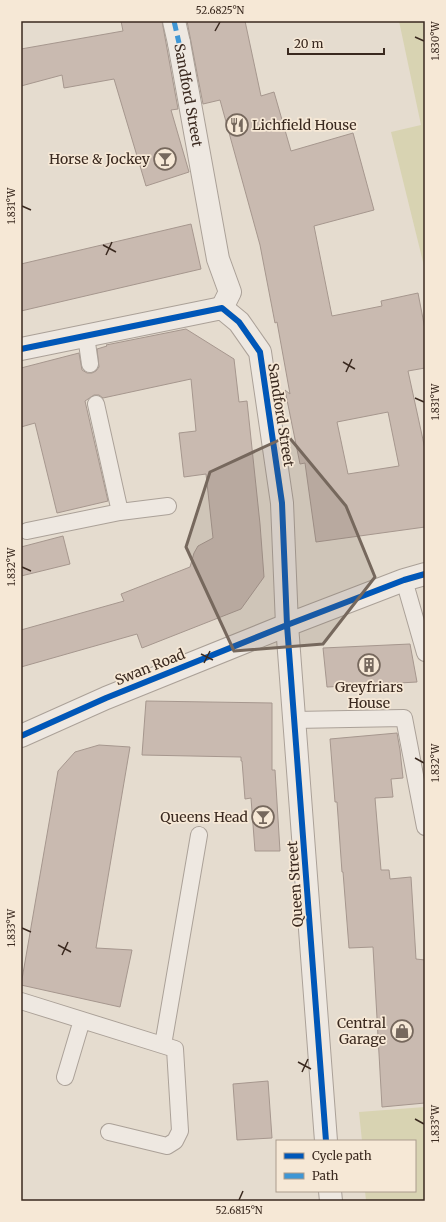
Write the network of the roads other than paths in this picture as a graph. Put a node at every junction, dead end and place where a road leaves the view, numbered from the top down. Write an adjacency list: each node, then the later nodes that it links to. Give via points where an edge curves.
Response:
1 (174, 21): 2 (street, Sandford Street, via 218,259 230,292)
2 (222, 308): 3 (street); 12 (street, Sandford Street, via 239,322 260,352 282,502)
3 (86, 336): 4 (street); 5 (lane)
4 (21, 349)
5 (90, 364)
6 (96, 404): 8 (lane)
7 (168, 506): 8 (lane)
8 (120, 512): 9 (lane)
9 (27, 531)
10 (425, 574): 11 (street, Swan Road)
11 (404, 580): 12 (street, Swan Road); 13 (lane)
12 (287, 624): 14 (street, Queen Street); 15 (street, Swan Road, via 106,698)
13 (425, 653)
14 (294, 720): 16 (lane, via 404,718); 23 (street, Queen Street)
15 (21, 736)
16 (425, 827)
17 (199, 834): 20 (lane)
18 (21, 1001): 19 (lane)
19 (82, 1020): 20 (lane); 21 (lane)
20 (163, 1045): 22 (lane, via 175,1049 180,1131 175,1141 167,1146)
21 (65, 1076)
22 (109, 1132)
23 (326, 1140)

